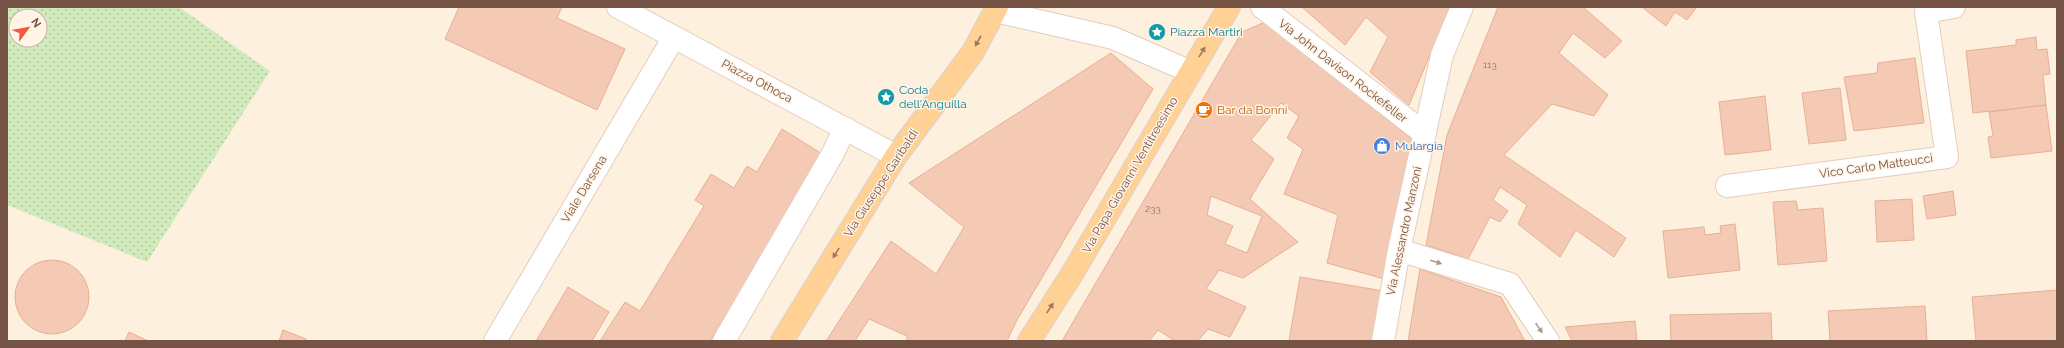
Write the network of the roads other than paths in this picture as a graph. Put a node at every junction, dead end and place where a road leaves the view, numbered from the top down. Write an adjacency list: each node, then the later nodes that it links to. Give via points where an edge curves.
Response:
1 (618, 7): 7 (street, Piazza Othoca)
2 (1229, 7): 8 (main road, Via Papa Giovanni Ventitreesimo, one-way to 2)
3 (1462, 7): 10 (street, Via Alessandro Manzoni, via 1442,55)
4 (1954, 7): 12 (street, Vico Carlo Matteucci, via 1926,12 1947,157)
5 (1264, 8): 10 (street, Via John Davison Rockefeller)
6 (996, 9): 8 (street, via 1113,38); 11 (main road, Via Giuseppe Garibaldi, one-way to 11, via 973,52)
7 (674, 37): 9 (street, Piazza Othoca); 14 (street, Viale Darsena)
8 (1191, 72): 17 (main road, Via Papa Giovanni Ventitreesimo, one-way to 8, via 1072,274)
9 (845, 128): 11 (street, Piazza Othoca); 15 (street, via 832,155)
10 (1424, 134): 13 (street, Via Alessandro Manzoni)
11 (896, 156): 16 (main road, Via Giuseppe Garibaldi, one-way to 16)
12 (1727, 186)
13 (1399, 250): 18 (street, Via Alessandro Manzoni); 19 (street, one-way to 19, via 1510,284)
14 (495, 341)
15 (724, 341)
16 (782, 341)
17 (1029, 341)
18 (1383, 341)
19 (1548, 341)

